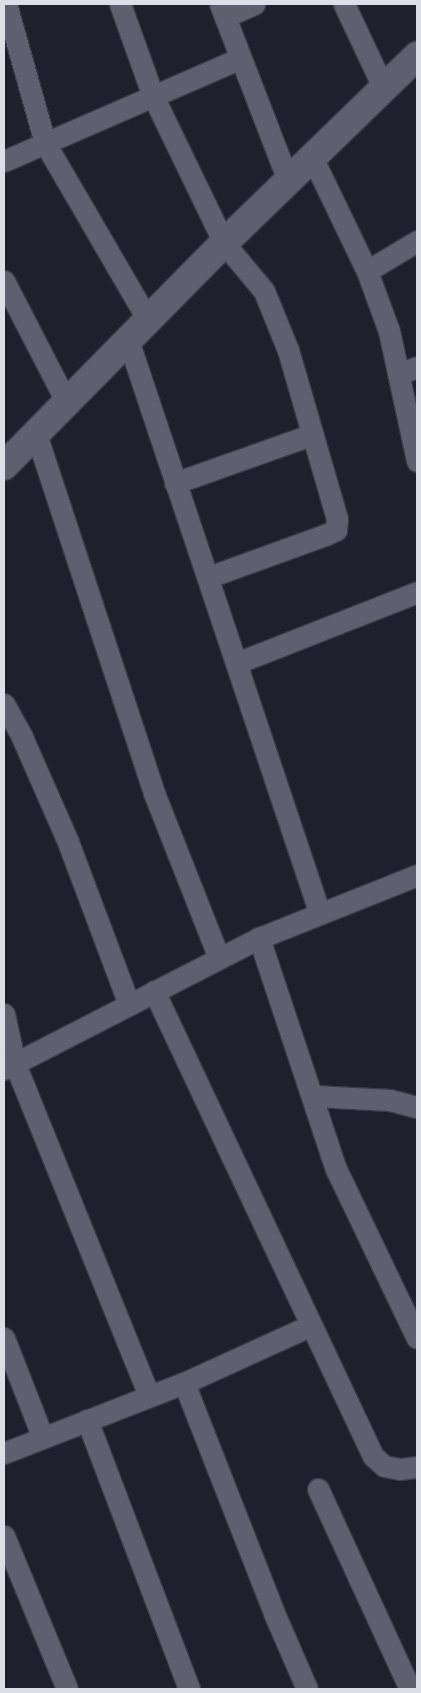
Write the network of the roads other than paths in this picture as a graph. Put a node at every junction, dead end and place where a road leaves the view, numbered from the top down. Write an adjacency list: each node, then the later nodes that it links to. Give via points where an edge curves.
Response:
1 (6, 4): 10 (street)
2 (120, 4): 9 (street)
3 (254, 4): 5 (street)
4 (344, 4): 8 (street)
5 (222, 10): 7 (street)
6 (417, 56): 8 (street)
7 (239, 59): 9 (street); 13 (street)
8 (384, 89): 11 (street)
9 (153, 96): 10 (street); 15 (street)
10 (45, 143): 12 (street); 18 (street)
11 (313, 159): 13 (street); 16 (street)
12 (4, 161)
13 (289, 183): 15 (street)
14 (417, 241): 16 (street)
15 (224, 244): 18 (street); 23 (street, via 264,292 288,350)
16 (367, 271): 20 (street, via 389,331)
17 (4, 281): 21 (street)
18 (148, 320): 19 (street)
19 (128, 340): 21 (street); 26 (street)
20 (408, 370): 24 (street)
21 (66, 403): 22 (street)
22 (36, 434): 25 (street); 34 (street, via 154,793)
23 (313, 434): 26 (street); 27 (street, via 337,519 336,530)
24 (417, 461)
25 (4, 466)
26 (175, 483): 27 (street)
27 (209, 577): 29 (street)
28 (417, 592): 29 (street)
29 (237, 663): 32 (street)
30 (4, 704): 36 (street, via 68,842)
31 (417, 875): 32 (street)
32 (320, 914): 33 (street)
33 (259, 938): 34 (street); 39 (street)
34 (219, 958): 35 (street)
35 (154, 991): 36 (street); 41 (street)
36 (129, 1004): 38 (street)
37 (4, 1014): 38 (street)
38 (9, 1066): 45 (street)
39 (314, 1096): 40 (street, via 390,1100); 43 (street, via 336,1169)
40 (417, 1107)
41 (309, 1326): 44 (street); 49 (street, via 372,1456 384,1466 400,1469)
42 (4, 1338): 47 (street)
43 (417, 1338)
44 (184, 1382): 45 (street); 54 (street)
45 (149, 1396): 46 (street)
46 (87, 1420): 47 (street); 53 (street)
47 (43, 1438): 48 (street)
48 (4, 1452)
49 (417, 1467)
50 (318, 1489): 55 (street)
51 (4, 1536): 52 (street)
52 (67, 1689)
53 (189, 1689)
54 (307, 1689)
55 (410, 1689)

